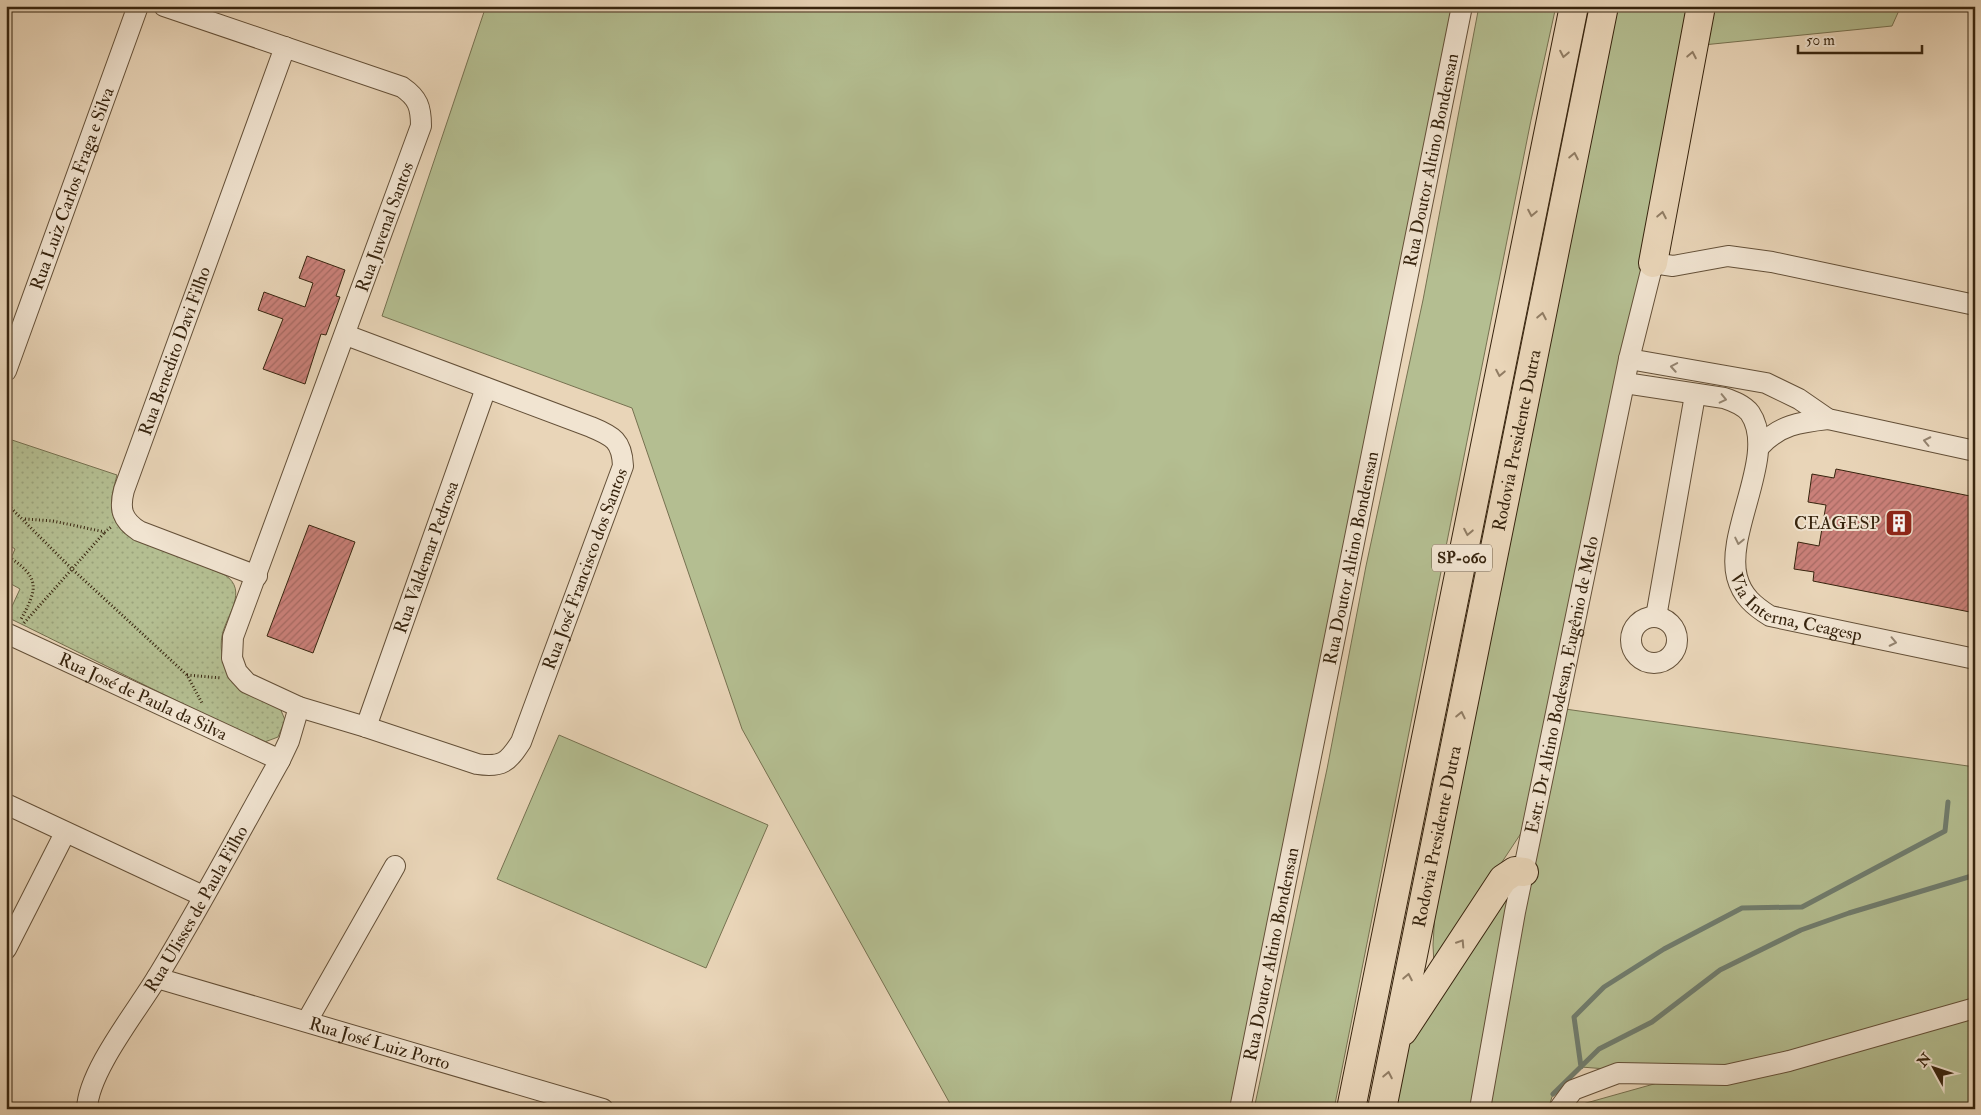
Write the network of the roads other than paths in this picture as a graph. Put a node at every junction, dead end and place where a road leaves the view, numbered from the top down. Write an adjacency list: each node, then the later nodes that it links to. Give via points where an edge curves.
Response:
1 (138, 6): 12 (street, Rua Luiz Carlos Fraga e Silva)
2 (164, 6): 7 (street, Rua Juvenal Santos)
3 (1462, 6): 39 (street, Rua Doutor Altino Bondensan)
4 (1574, 6): 40 (highway, Rodovia Presidente Dutra / SP-060, one-way to 40)
5 (1604, 6): 36 (highway, Rodovia Presidente Dutra / SP-060, one-way to 5)
6 (1701, 6): 8 (highway, one-way to 6)
7 (285, 47): 10 (street, Rua Juvenal Santos, via 402,87 415,96 421,109 421,126); 19 (street, Rua Benedito Davi Filho, via 121,503 123,517 139,532)
8 (1653, 263): 9 (street, via 1673,266 1728,256 1772,262); 11 (street, Estr. Dr Altino Bodesan, Eugênio de Melo)
9 (1975, 305)
10 (346, 335): 14 (street, Rua José Francisco dos Santos); 19 (street, Rua Juvenal Santos)
11 (1629, 359): 13 (street, Estr. Dr Altino Bodesan, Eugênio de Melo); 16 (street, one-way to 11, via 1766,382)
12 (6, 371)
13 (1625, 383): 15 (street, Via Interna, Ceagesp); 30 (street, Estr. Dr Altino Bodesan, Eugênio de Melo)
14 (486, 388): 25 (street, Rua Valdemar Pedrosa); 25 (street, Rua José Francisco dos Santos, via 603,432 616,440 623,451 623,466 522,742 511,758 494,767 477,764)
15 (1695, 394): 17 (street, Via Interna, Ceagesp, one-way to 17, via 1724,398 1750,412); 20 (street)
16 (1828, 420): 17 (street, via 1794,423 1782,428); 18 (street, one-way to 16)
17 (1759, 447): 22 (street, Via Interna, Ceagesp, one-way to 22, via 1735,557 1743,592 1754,606 1770,616)
18 (1975, 451)
19 (256, 576): 23 (street, Rua Juvenal Santos, via 231,647)
20 (1656, 617)
21 (16, 627): 26 (street, Rua José de Paula da Silva)
22 (1975, 659)
23 (237, 672): 24 (street, Rua José Francisco dos Santos, via 247,684)
24 (299, 707): 25 (street, Rua José Francisco dos Santos); 26 (street, Rua Ulisses de Paula Filho)
25 (366, 727)
26 (280, 760): 31 (street, Rua Ulisses de Paula Filho)
27 (6, 804): 28 (street)
28 (65, 832): 31 (street); 32 (street)
29 (395, 866): 35 (street)
30 (1524, 872): 36 (highway, one-way to 30, via 1503,879 1515,871); 42 (street, Estr. Dr Altino Bodesan, Eugênio de Melo)
31 (204, 896): 33 (street, Rua Ulisses de Paula Filho)
32 (6, 949)
33 (157, 978): 35 (street, Rua José Luiz Porto); 37 (street, Rua Ulisses de Paula Filho, via 92,1084)
34 (1975, 1008): 43 (street, via 1793,1060 1726,1075 1618,1073 1573,1090)
35 (307, 1021): 38 (street, Rua José Luiz Porto)
36 (1395, 1042): 41 (highway, Rodovia Presidente Dutra / SP-060, one-way to 36)
37 (86, 1109)
38 (603, 1109)
39 (1240, 1109)
40 (1351, 1109)
41 (1382, 1109)
42 (1480, 1109)
43 (1559, 1109)

